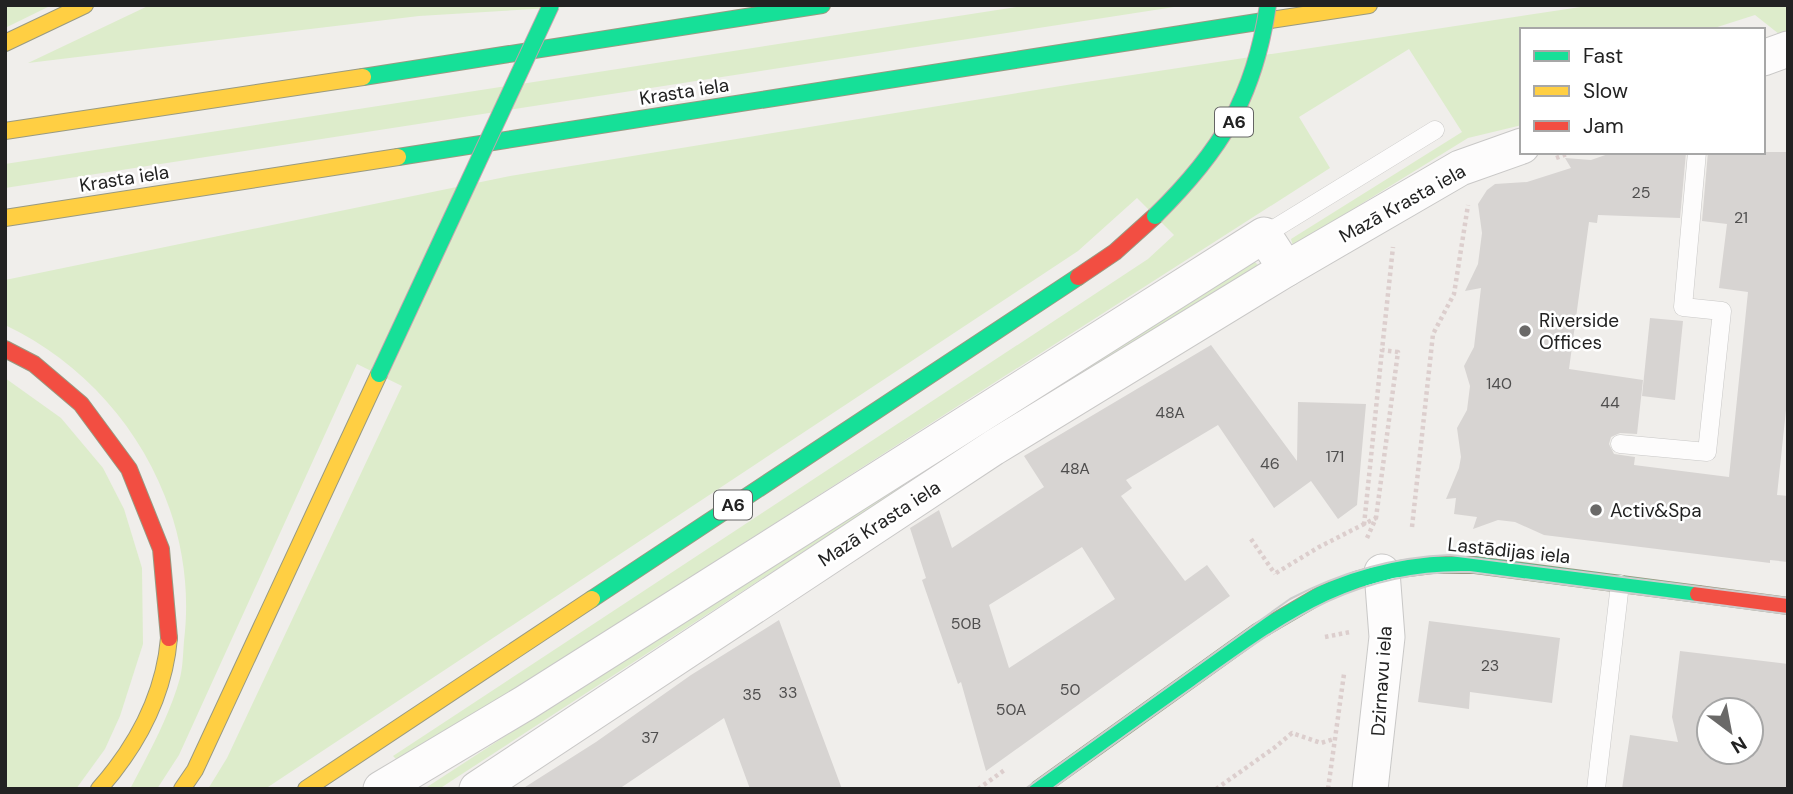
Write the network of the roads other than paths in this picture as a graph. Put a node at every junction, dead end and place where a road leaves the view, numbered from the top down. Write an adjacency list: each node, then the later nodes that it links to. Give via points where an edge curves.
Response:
1 (85, 5): 6 (main road)
2 (551, 5): 23 (main road, bridge, via 195,770)
3 (822, 5): 10 (main road)
4 (1268, 5): 24 (main road, A6, bridge, via 1255,74 1234,121 1184,188 1115,252)
5 (1369, 5): 13 (main road, Krasta iela)
6 (5, 43)
7 (1788, 49): 8 (street)
8 (1765, 57)
9 (1435, 130): 14 (lane)
10 (5, 131)
11 (1529, 154): 15 (street, Mazā Krasta iela, via 1460,168)
12 (1697, 154): 17 (lane, via 1683,307 1722,311 1707,452)
13 (5, 218)
14 (1264, 235): 15 (street); 25 (street, via 526,703)
15 (1286, 269): 21 (street, Mazā Krasta iela, via 993,448)
16 (5, 349): 22 (main road, via 34,364 81,404 130,469 161,549 169,640 153,709 122,763)
17 (1620, 444)
18 (1370, 576): 19 (main road, Lastādijas iela, via 1449,563); 26 (main road, Lastādijas iela, via 1317,595 1269,623); 27 (street, Dzirnavu iela, via 1387,637)
19 (1620, 584): 20 (main road, Lastādijas iela); 28 (lane)
20 (1788, 606)
21 (478, 788)
22 (99, 789)
23 (182, 789)
24 (306, 789)
25 (381, 789)
26 (1038, 789)
27 (1370, 789)
28 (1596, 789)

